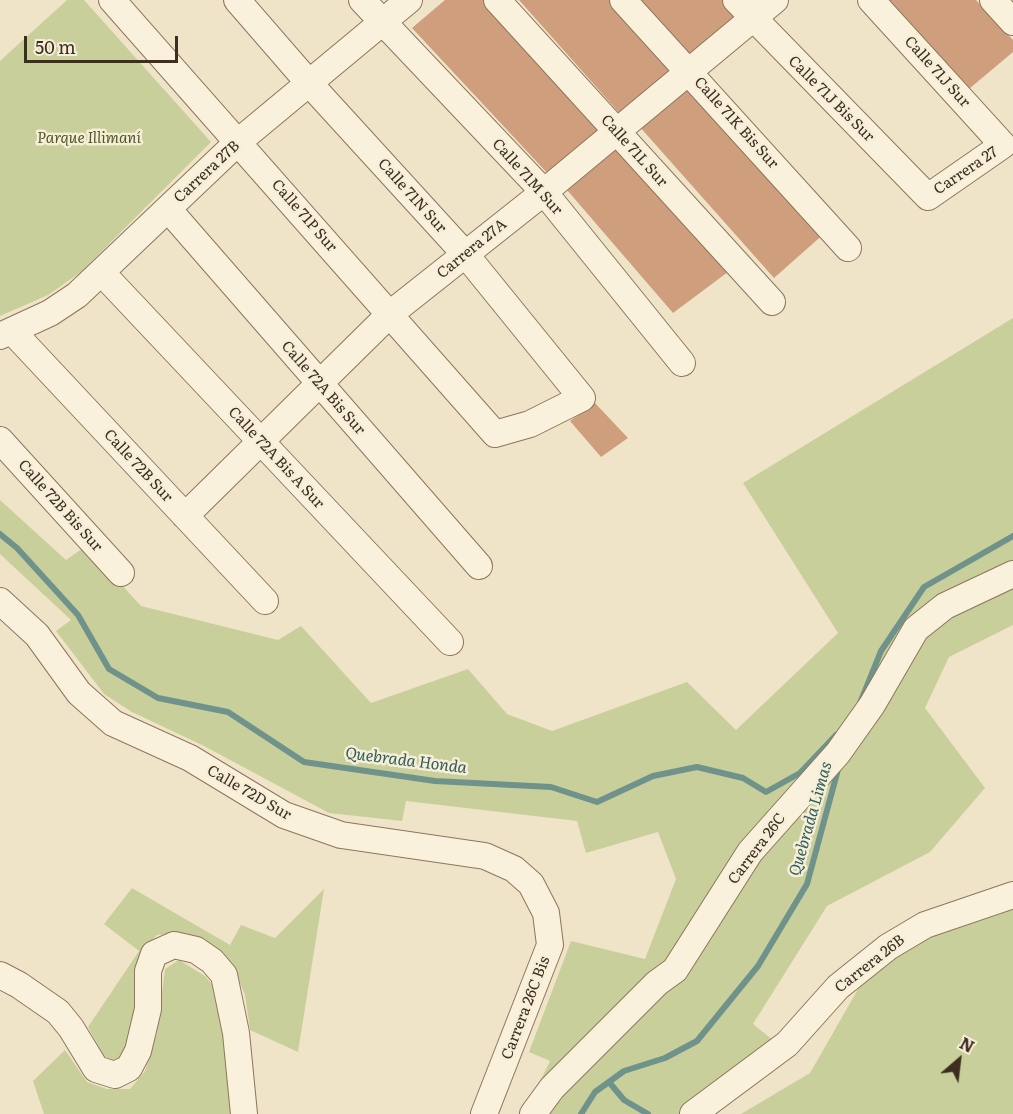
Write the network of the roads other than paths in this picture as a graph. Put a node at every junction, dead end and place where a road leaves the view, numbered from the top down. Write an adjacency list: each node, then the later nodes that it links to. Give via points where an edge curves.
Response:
1 (112, 0): 17 (street, Calle 71P Sur)
2 (237, 0): 15 (street, Calle 71N Sur)
3 (362, 0): 12 (street, Calle 71M Sur)
4 (410, 0): 12 (street, Carrera 27B)
5 (497, 0): 16 (street, Calle 71L Sur)
6 (623, 0): 14 (street, Calle 71K Bis Sur)
7 (736, 0): 11 (street, Calle 71J Bis Sur)
8 (775, 0): 11 (street, Carrera 27A)
9 (871, 0): 18 (street, Calle 71J Sur)
10 (993, 0): 13 (street)
11 (752, 19): 14 (street, Carrera 27A); 20 (street, Calle 71J Bis Sur)
12 (382, 22): 15 (street, Carrera 27B); 19 (street, Calle 71M Sur)
13 (1013, 22)
14 (690, 72): 16 (street, Carrera 27A); 22 (street, Calle 71K Bis Sur)
15 (309, 84): 17 (street, Carrera 27B); 23 (street, Calle 71N Sur)
16 (616, 131): 19 (street, Carrera 27A); 25 (street, Calle 71L Sur)
17 (238, 142): 21 (street, Carrera 27B); 26 (street, Calle 71P Sur)
18 (1004, 145): 20 (street, Carrera 27)
19 (544, 192): 23 (street, Carrera 27A); 28 (street, Calle 71M Sur)
20 (928, 197)
21 (168, 209): 24 (street, Carrera 27B); 29 (street, Calle 72A Bis Sur)
22 (848, 248)
23 (466, 255): 26 (street, Carrera 27A); 30 (street, Calle 71N Sur, via 582,398 530,424)
24 (102, 273): 27 (street, Carrera 27B, via 64,305); 32 (street, Calle 72A Bis A Sur)
25 (772, 302)
26 (390, 314): 29 (street, Carrera 27A); 30 (street, Calle 71P Sur)
27 (6, 334): 33 (street, Calle 72B Sur)
28 (682, 363)
29 (319, 383): 32 (street, Carrera 27A); 34 (street, Calle 72A Bis Sur)
30 (495, 434)
31 (0, 440): 35 (street, Calle 72B Bis Sur)
32 (261, 441): 33 (street, Carrera 27A); 39 (street, Calle 72A Bis A Sur)
33 (185, 516): 38 (street, Calle 72B Sur)
34 (479, 566)
35 (121, 573)
36 (1013, 573): 45 (street, Carrera 26C, via 945,606 916,629 872,705 837,753 750,852 675,970 657,983 552,1088)
37 (0, 601): 41 (street, Calle 72D Sur, via 37,635 79,693 113,723 190,758 303,823 340,835 485,856 514,869)
38 (265, 601)
39 (450, 642)
40 (1013, 895): 46 (street, Carrera 26B, via 925,925 888,947 838,987 788,1044)
41 (541, 899): 44 (street, Carrera 26C Bis, via 549,945)
42 (0, 975): 43 (street, via 43,1000 71,1028 96,1069 111,1075 132,1065 142,1037 151,959 158,951 174,945 196,950 224,975 236,1033)
43 (244, 1114)
44 (484, 1114)
45 (534, 1114)
46 (693, 1114)

